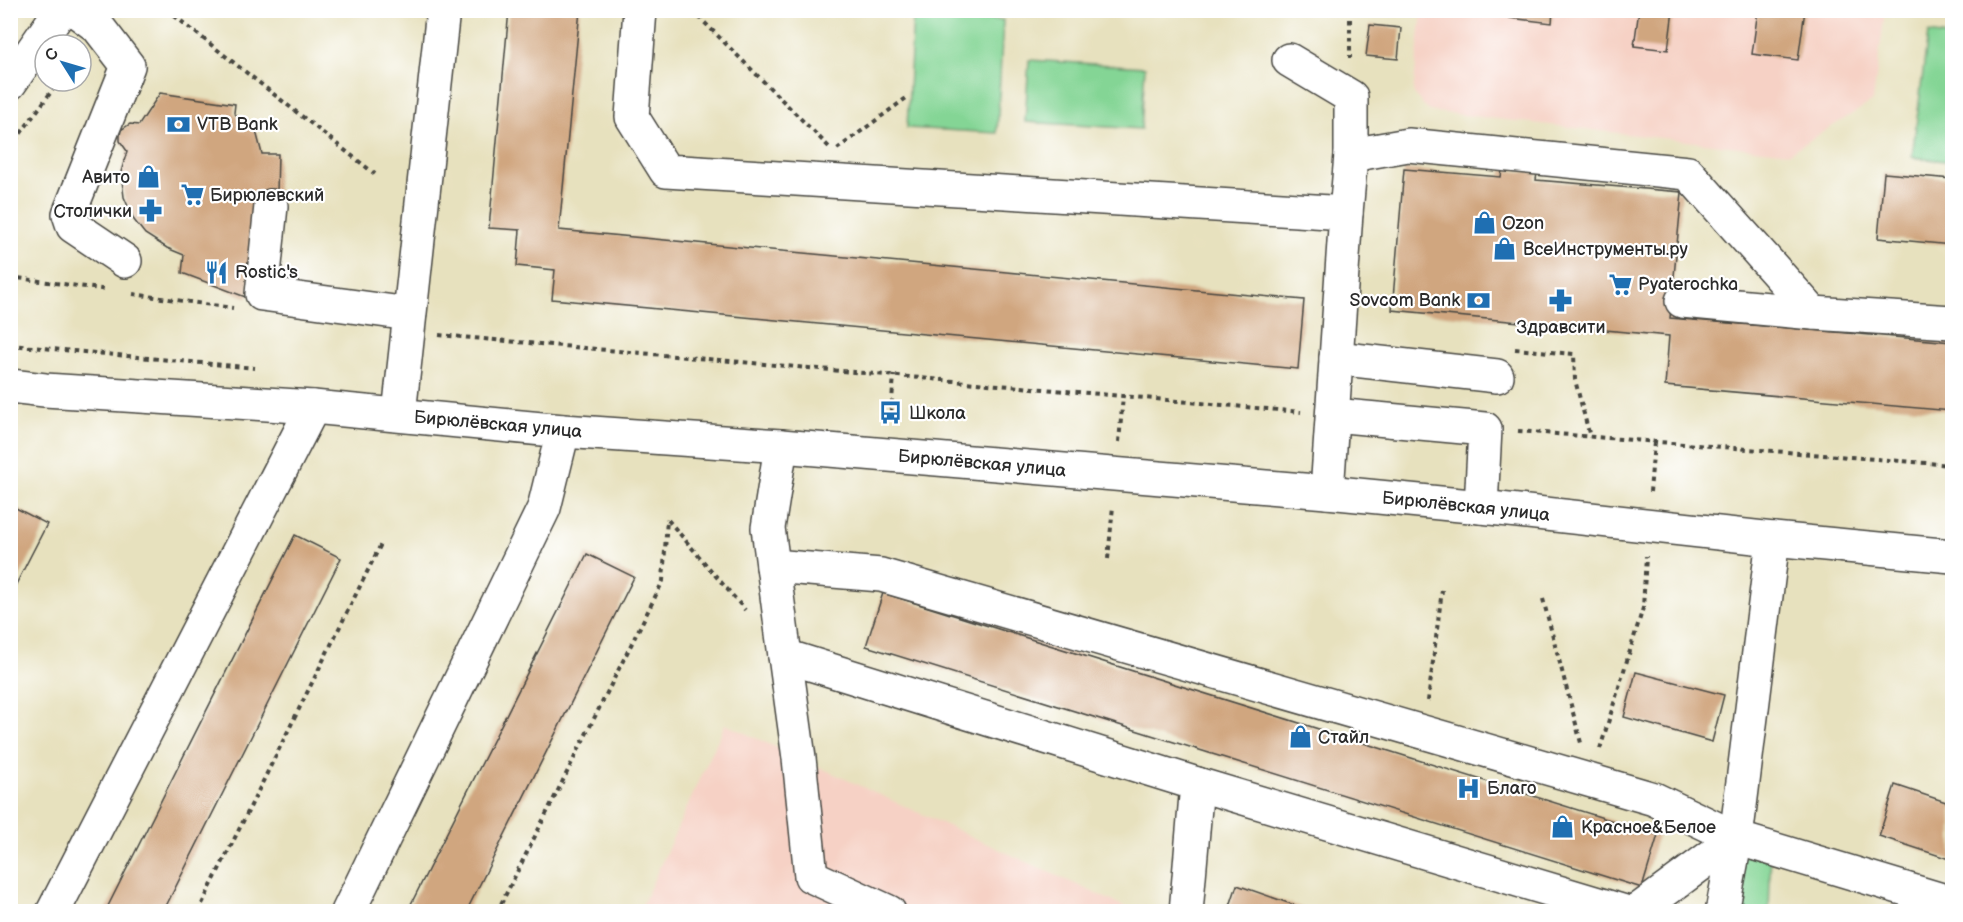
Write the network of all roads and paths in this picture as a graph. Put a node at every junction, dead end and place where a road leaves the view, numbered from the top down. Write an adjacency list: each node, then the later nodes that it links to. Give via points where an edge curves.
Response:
1 (61, 10): 9 (street)
2 (75, 10): 18 (street, via 98,27 128,66 69,214 73,226)
3 (167, 10): 15 (path)
4 (443, 10): 26 (street)
5 (640, 10): 17 (street, via 632,117 666,171)
6 (692, 10): 11 (path, via 834,151)
7 (1350, 10): 12 (path)
8 (1289, 60): 12 (street)
9 (10, 83)
10 (50, 93): 13 (path)
11 (909, 96)
12 (1351, 97): 14 (street)
13 (10, 148)
14 (1351, 155): 17 (street); 24 (street, via 1408,145 1688,173)
15 (375, 174)
16 (271, 206): 26 (street, via 262,294)
17 (1346, 213): 29 (street)
18 (125, 261)
19 (10, 277): 20 (path)
20 (115, 291)
21 (127, 293): 23 (path)
22 (1682, 301): 24 (street)
23 (243, 309)
24 (1813, 313): 25 (street)
25 (1953, 322)
26 (408, 323): 31 (path); 36 (street)
27 (10, 345): 30 (path)
28 (1574, 354): 40 (path, via 1575,381)
29 (1336, 358): 32 (street); 37 (street)
30 (261, 368)
31 (894, 375): 35 (path); 37 (path)
32 (1497, 376)
33 (10, 386): 34 (street, Бирюлёвская улица)
34 (313, 407): 36 (street, Бирюлёвская улица); 60 (street)
35 (891, 413)
36 (399, 414): 39 (street, Бирюлёвская улица)
37 (1333, 415): 38 (street); 44 (street)
38 (1485, 429): 40 (path); 45 (street)
39 (563, 431): 42 (street, Бирюлёвская улица); 62 (street, via 544,508)
40 (1590, 436): 41 (path)
41 (1654, 442): 43 (path); 46 (path)
42 (781, 446): 44 (street, Бирюлёвская улица); 50 (street, via 768,528)
43 (1953, 465)
44 (1327, 492): 45 (street, Бирюлёвская улица)
45 (1481, 507): 46 (street, Бирюлёвская улица)
46 (1648, 525): 47 (street, Бирюлёвская улица); 56 (path, via 1643,608)
47 (1773, 539): 49 (street, Бирюлёвская улица); 58 (street)
48 (382, 542): 61 (path)
49 (1953, 556)
50 (773, 566): 54 (street); 55 (street, via 881,575)
51 (1442, 590): 55 (path)
52 (1544, 599): 56 (path)
53 (748, 613): 63 (path, via 667,519 663,581)
54 (785, 656): 57 (street); 64 (street, via 811,876)
55 (1424, 732): 56 (street)
56 (1590, 780): 58 (street, via 1654,799)
57 (1197, 784): 65 (street); 66 (street)
58 (1736, 838): 59 (street); 67 (street); 68 (street)
59 (1953, 903)
60 (53, 912)
61 (198, 912)
62 (348, 912)
63 (497, 912)
64 (889, 912)
65 (1186, 912)
66 (1625, 912)
67 (1636, 912)
68 (1722, 912)

